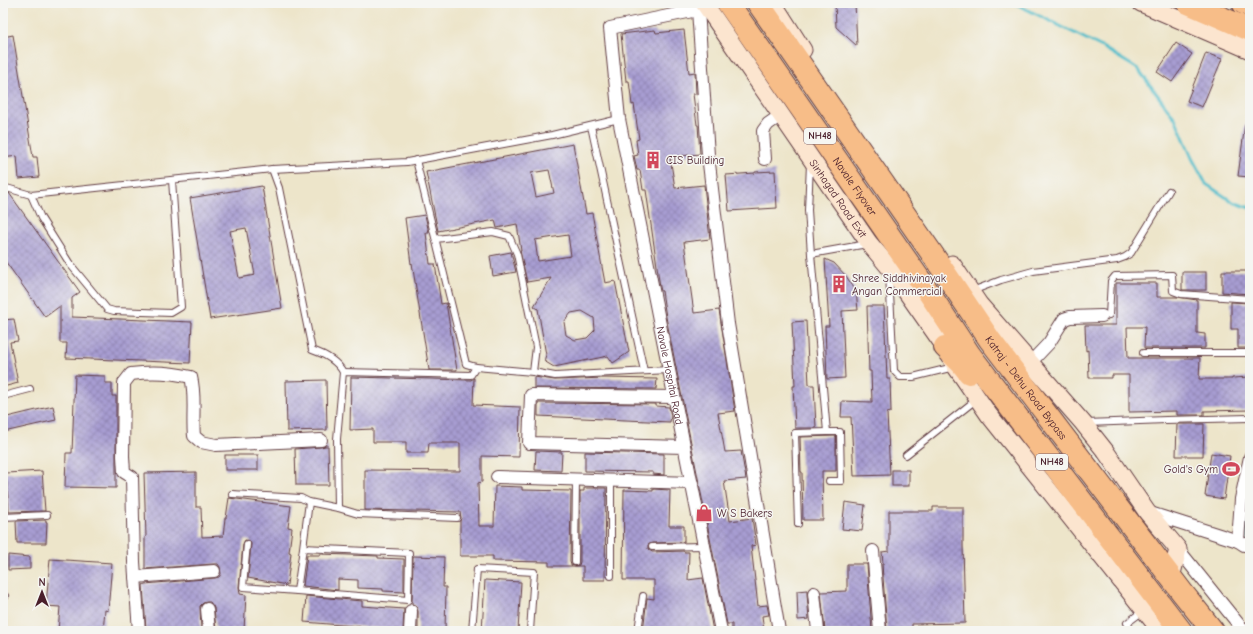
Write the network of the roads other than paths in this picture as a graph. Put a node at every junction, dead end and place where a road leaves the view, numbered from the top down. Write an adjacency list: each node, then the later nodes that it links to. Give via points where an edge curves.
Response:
1 (728, 3): 50 (highway, Navale Flyover / NH48, via 970,355)
2 (758, 3): 34 (highway, Katraj - Dehu Road Bypass / NH48, via 990,340)
3 (773, 3): 26 (street)
4 (1141, 3): 10 (street)
5 (1188, 3): 9 (highway)
6 (1243, 3): 7 (highway)
7 (1250, 6)
8 (703, 7): 11 (street, Sinhagad Road Exit); 12 (street, Navale Hospital Road, via 610,28); 90 (street, via 708,155 728,324)
9 (1250, 30)
10 (1250, 50)
11 (781, 115): 14 (street, Sinhagad Road Exit); 15 (street, via 763,131)
12 (619, 119): 13 (lane); 35 (street, Navale Hospital Road)
13 (591, 126): 16 (lane); 38 (lane)
14 (810, 158): 23 (street, Sinhagad Road Exit); 24 (lane, via 808,210)
15 (765, 159)
16 (416, 160): 17 (lane); 22 (lane)
17 (272, 169): 18 (lane); 36 (lane, via 279,188 312,350 322,354)
18 (172, 180): 21 (lane); 21 (lane, via 181,308 171,312 107,309 70,264 41,218)
19 (3, 187): 21 (lane)
20 (1169, 191): 26 (lane, via 1131,253 1125,257 1019,274)
21 (31, 195)
22 (436, 239): 32 (lane, via 466,364); 37 (lane, via 493,232 509,236 517,254 536,347)
23 (869, 244): 24 (lane); 25 (street, Sinhagad Road Exit)
24 (811, 254): 45 (lane)
25 (889, 267): 29 (street, Sinhagad Road Exit); 33 (lane, via 894,371 900,377 914,377)
26 (971, 291): 34 (street)
27 (1250, 299): 28 (lane, via 1181,294 1174,291 1172,275 1114,276 1111,281 1109,315)
28 (1102, 316): 34 (street, via 1064,319 1049,343)
29 (945, 347): 33 (street, Sinhagad Road Exit); 50 (highway, via 1018,432 1033,448)
30 (1143, 353): 31 (lane)
31 (1250, 353)
32 (476, 367): 36 (lane, via 471,375); 37 (lane)
33 (956, 367): 42 (street, Sinhagad Road Exit)
34 (1023, 369): 44 (street, via 1052,404); 63 (highway, Katraj - Dehu Road Bypass / NH48)
35 (669, 370): 38 (lane); 41 (street, Navale Hospital Road)
36 (343, 372): 58 (lane, via 337,439)
37 (533, 372): 38 (lane, via 555,376)
38 (644, 372)
39 (30, 390): 40 (lane)
40 (3, 396)
41 (674, 397): 47 (street, Navale Hospital Road); 47 (street, via 531,395 529,443)
42 (978, 398): 48 (lane); 81 (street, Sinhagad Road Exit)
43 (1249, 418): 44 (lane, via 1166,420)
44 (1084, 429): 59 (street, via 1106,452); 63 (street, via 1119,493)
45 (827, 432): 54 (lane, via 840,432 841,481); 64 (lane, via 795,433)
46 (321, 440): 75 (street, via 216,445 202,442 194,436 194,387 191,377 148,371 131,374 124,383 123,456 124,472 132,477)
47 (684, 447): 55 (street, Navale Hospital Road)
48 (906, 455)
49 (1250, 457): 65 (street, via 1241,499)
50 (1050, 460): 95 (highway, NH48)
51 (497, 477): 52 (street)
52 (576, 480): 53 (street); 72 (lane)
53 (611, 481): 55 (street); 74 (lane)
54 (829, 481)
55 (692, 483): 67 (street, Navale Hospital Road)
56 (232, 494): 57 (lane, via 301,498)
57 (309, 502): 58 (lane); 69 (lane)
58 (338, 508): 62 (lane, via 358,514)
59 (1147, 512): 65 (street); 70 (street)
60 (47, 515): 61 (lane)
61 (3, 517)
62 (457, 518)
63 (1129, 523): 76 (highway, Katraj - Dehu Road Bypass / NH48)
64 (798, 524)
65 (1244, 543)
66 (247, 544): 77 (lane, via 243,586)
67 (704, 546): 68 (lane); 89 (street, Navale Hospital Road)
68 (652, 547)
69 (303, 548): 77 (lane); 77 (lane, via 410,553 408,600)
70 (1178, 549): 76 (street); 97 (street)
71 (873, 550): 92 (street)
72 (575, 562)
73 (214, 571): 75 (street)
74 (610, 576)
75 (135, 577): 83 (street)
76 (1171, 578): 96 (highway, Katraj - Dehu Road Bypass / NH48)
77 (297, 591)
78 (814, 593): 91 (street)
79 (643, 596): 88 (lane)
80 (207, 609): 84 (street)
81 (1144, 610): 93 (lane, via 1127,623); 94 (street, Sinhagad Road Exit)
82 (411, 611): 85 (street)
83 (139, 631)
84 (209, 631)
85 (410, 631)
86 (472, 631): 87 (lane, via 477,569 534,572)
87 (530, 631)
88 (638, 631)
89 (721, 631)
90 (779, 631)
91 (818, 631)
92 (880, 631)
93 (1132, 631)
94 (1161, 631)
95 (1181, 631)
96 (1213, 631)
97 (1244, 631)

